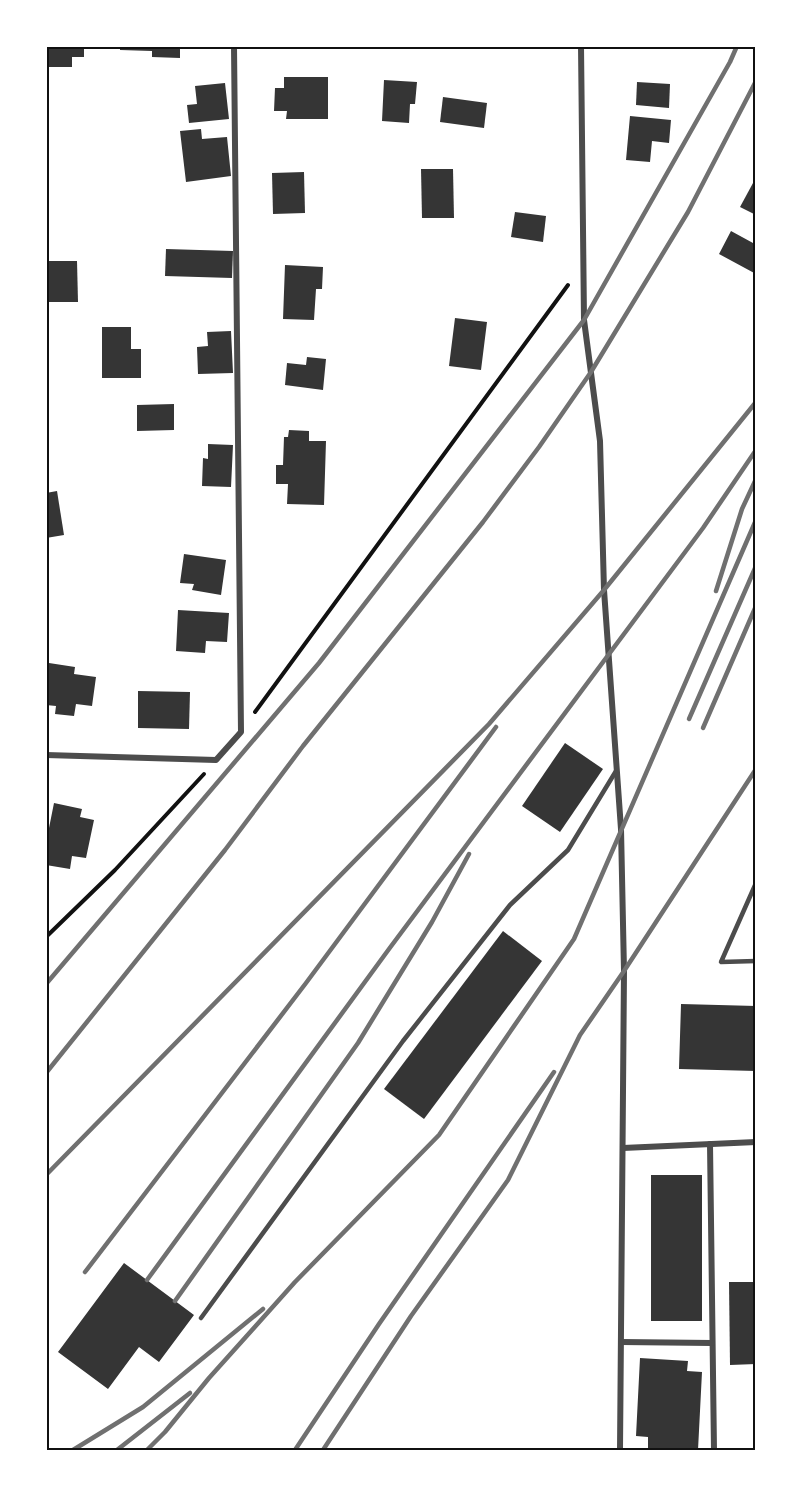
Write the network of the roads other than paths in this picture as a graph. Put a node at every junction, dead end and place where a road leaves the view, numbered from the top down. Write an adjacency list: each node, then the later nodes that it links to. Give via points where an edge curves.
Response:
1 (234, 46): 3 (street, via 241,732 216,760)
2 (581, 46): 4 (street, via 584,320 600,441 604,590)
3 (46, 755)
4 (618, 768): 9 (street, via 624,959); 10 (lane, via 568,850 510,905 410,1032)
5 (756, 884): 6 (lane, via 721,962)
6 (756, 961)
7 (756, 1142): 8 (street)
8 (710, 1144): 9 (street); 12 (street)
9 (623, 1148): 11 (street)
10 (201, 1318)
11 (621, 1342): 12 (street); 13 (street)
12 (712, 1343): 14 (street)
13 (620, 1450)
14 (714, 1450)

